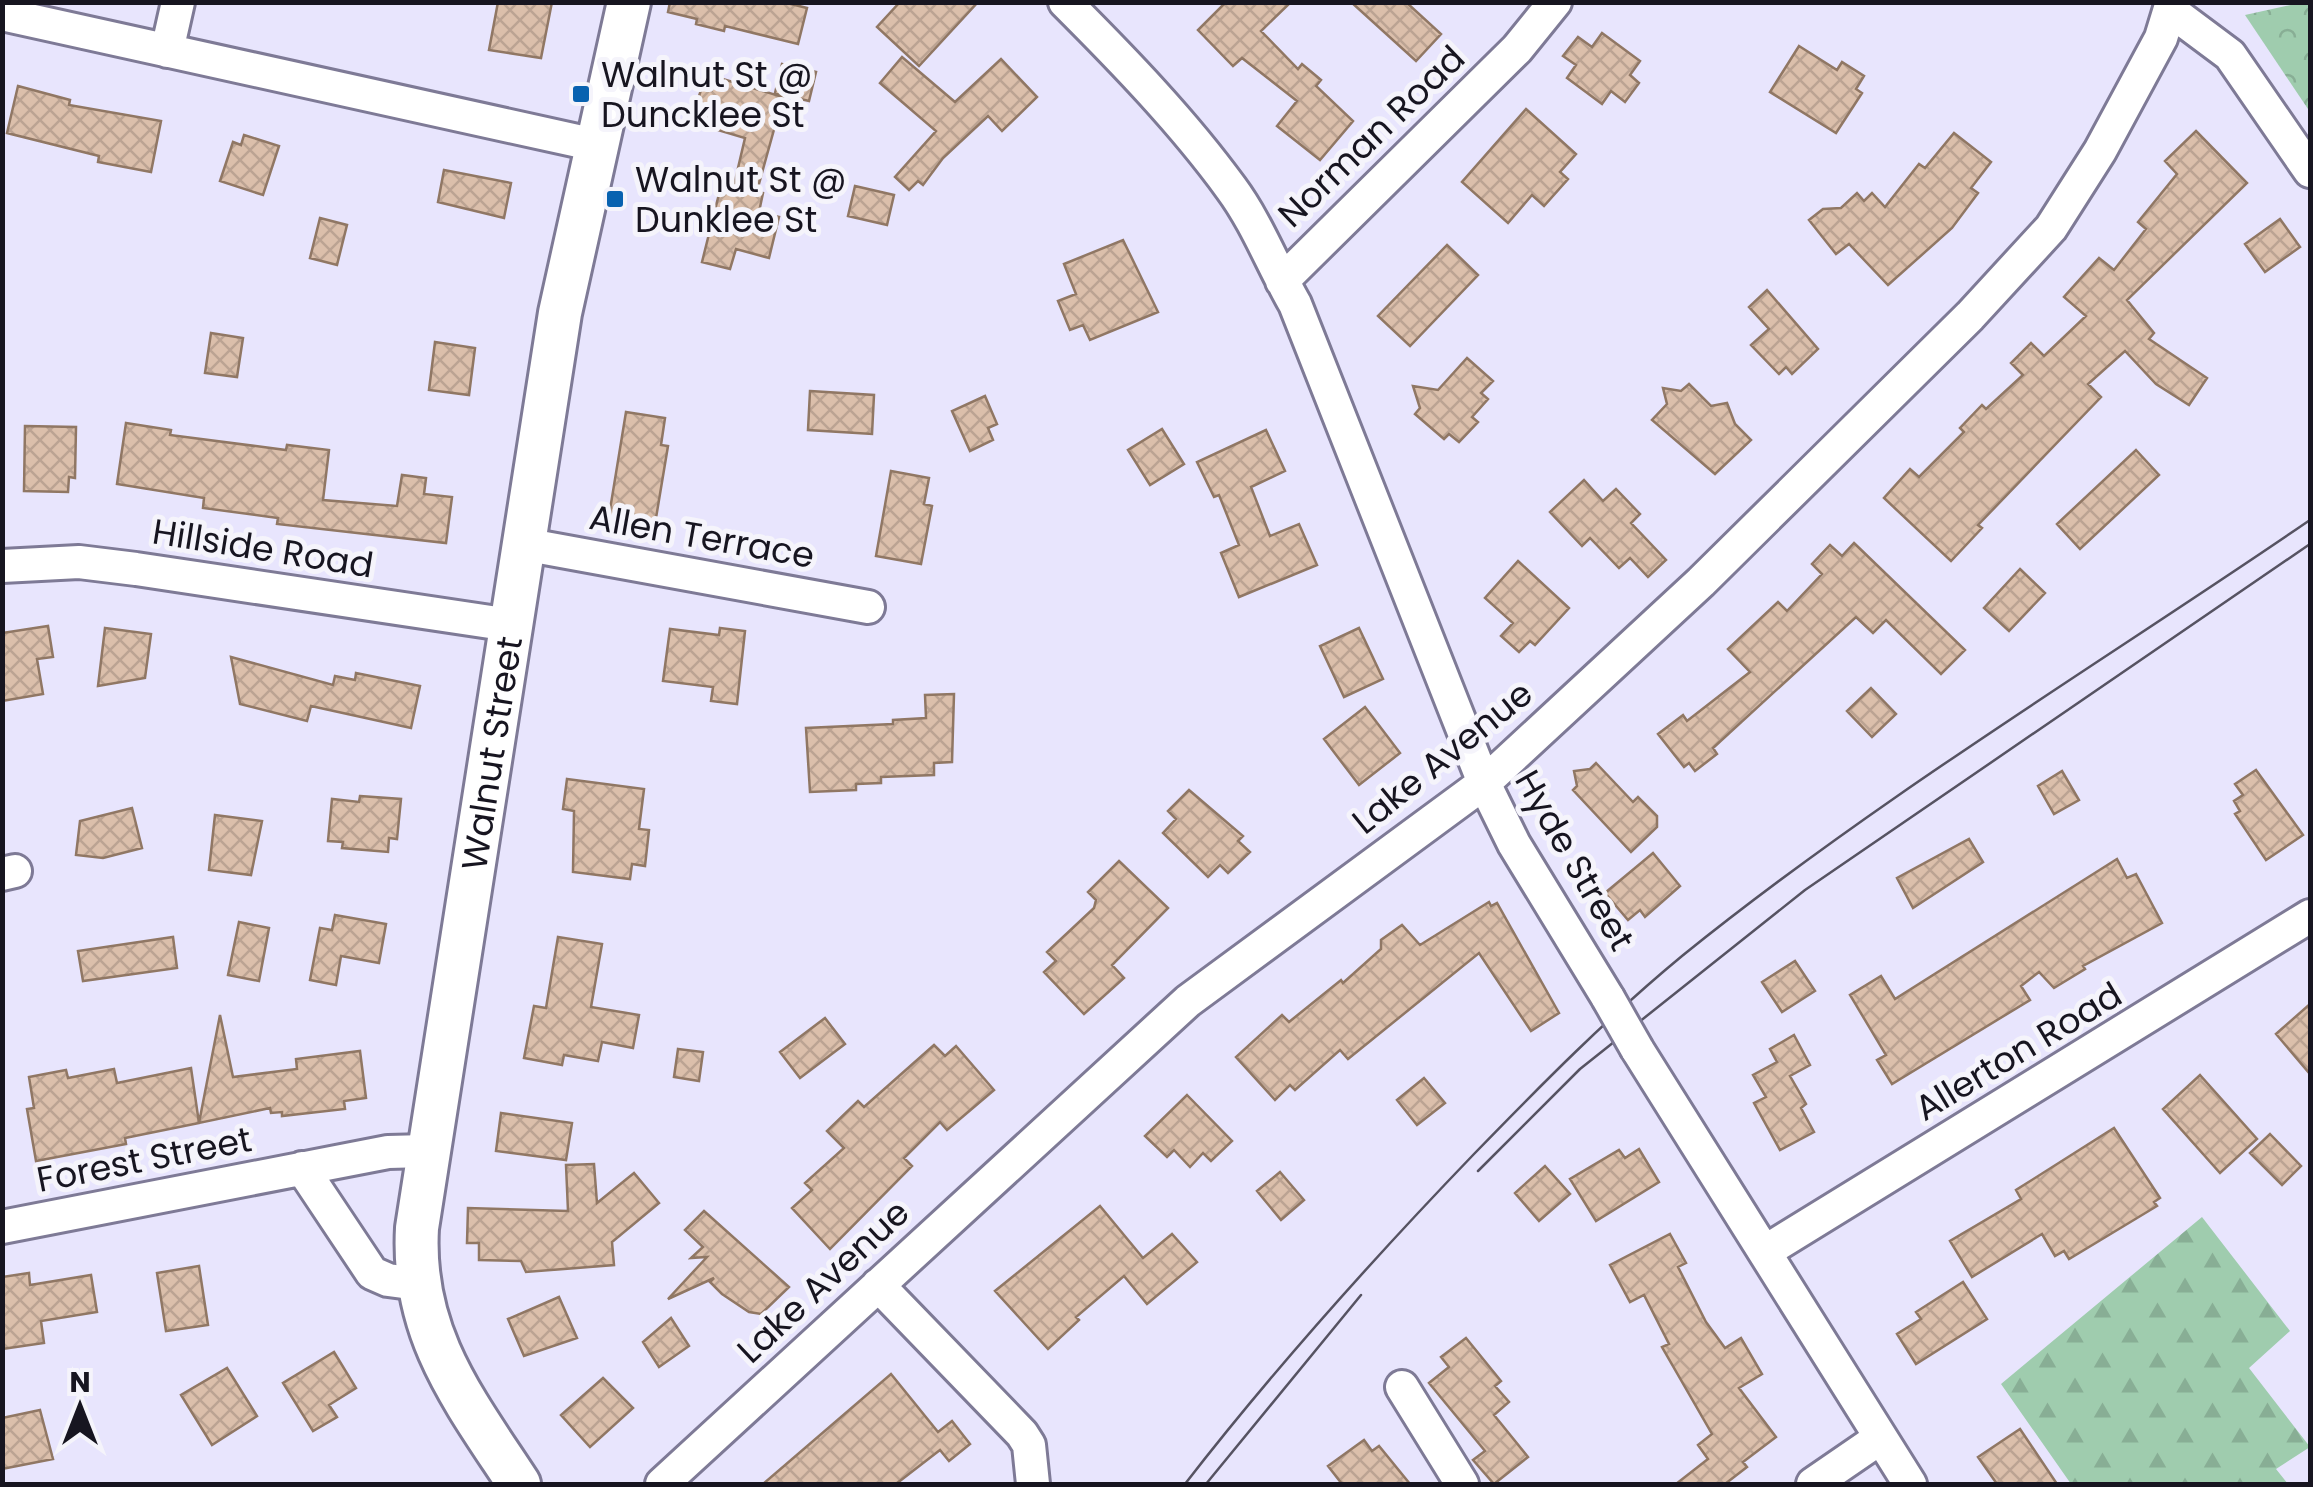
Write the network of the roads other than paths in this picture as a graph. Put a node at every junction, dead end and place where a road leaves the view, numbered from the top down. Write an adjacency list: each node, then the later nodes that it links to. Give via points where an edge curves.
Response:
1 (178, 2): 7 (street)
2 (629, 2): 8 (main road, Walnut Street)
3 (1065, 2): 10 (street, Hyde Street, via 1232,188)
4 (1555, 2): 10 (street, Norman Road, via 1518,48)
5 (2172, 7): 9 (street, via 2230,54); 15 (street, Lake Avenue, via 2100,151 2050,228 1701,582)
6 (2, 14): 7 (street)
7 (168, 51): 8 (street)
8 (596, 145): 11 (main road, Walnut Street, via 560,313)
9 (2310, 171)
10 (1282, 281): 15 (street, Hyde Street)
11 (523, 544): 13 (street, Allen Terrace); 14 (main road, Walnut Street)
12 (2, 566): 14 (street, Hillside Road, via 98,564)
13 (868, 607)
14 (510, 625): 17 (main road, Walnut Street)
15 (1484, 783): 20 (street, Hyde Street, bridge, via 1514,844); 22 (street, Lake Avenue, via 1188,1001)
16 (2307, 926): 20 (street, Allerton Road)
17 (426, 1151): 18 (street, Forest Street, via 395,1150); 21 (main road, Walnut Street)
18 (302, 1168): 19 (street, Forest Street); 21 (street, Forest Street, via 372,1273)
19 (2, 1227)
20 (1766, 1251): 24 (street, Hyde Street)
21 (418, 1284): 25 (main road, Walnut Street, via 445,1367)
22 (878, 1284): 26 (street, Lake Avenue); 27 (street, via 1022,1434 1030,1445)
23 (1402, 1386): 28 (street)
24 (1880, 1438): 29 (street); 30 (street, Hyde Street)
25 (519, 1484)
26 (662, 1484)
27 (1033, 1484)
28 (1462, 1484)
29 (1813, 1484)
30 (1910, 1484)

